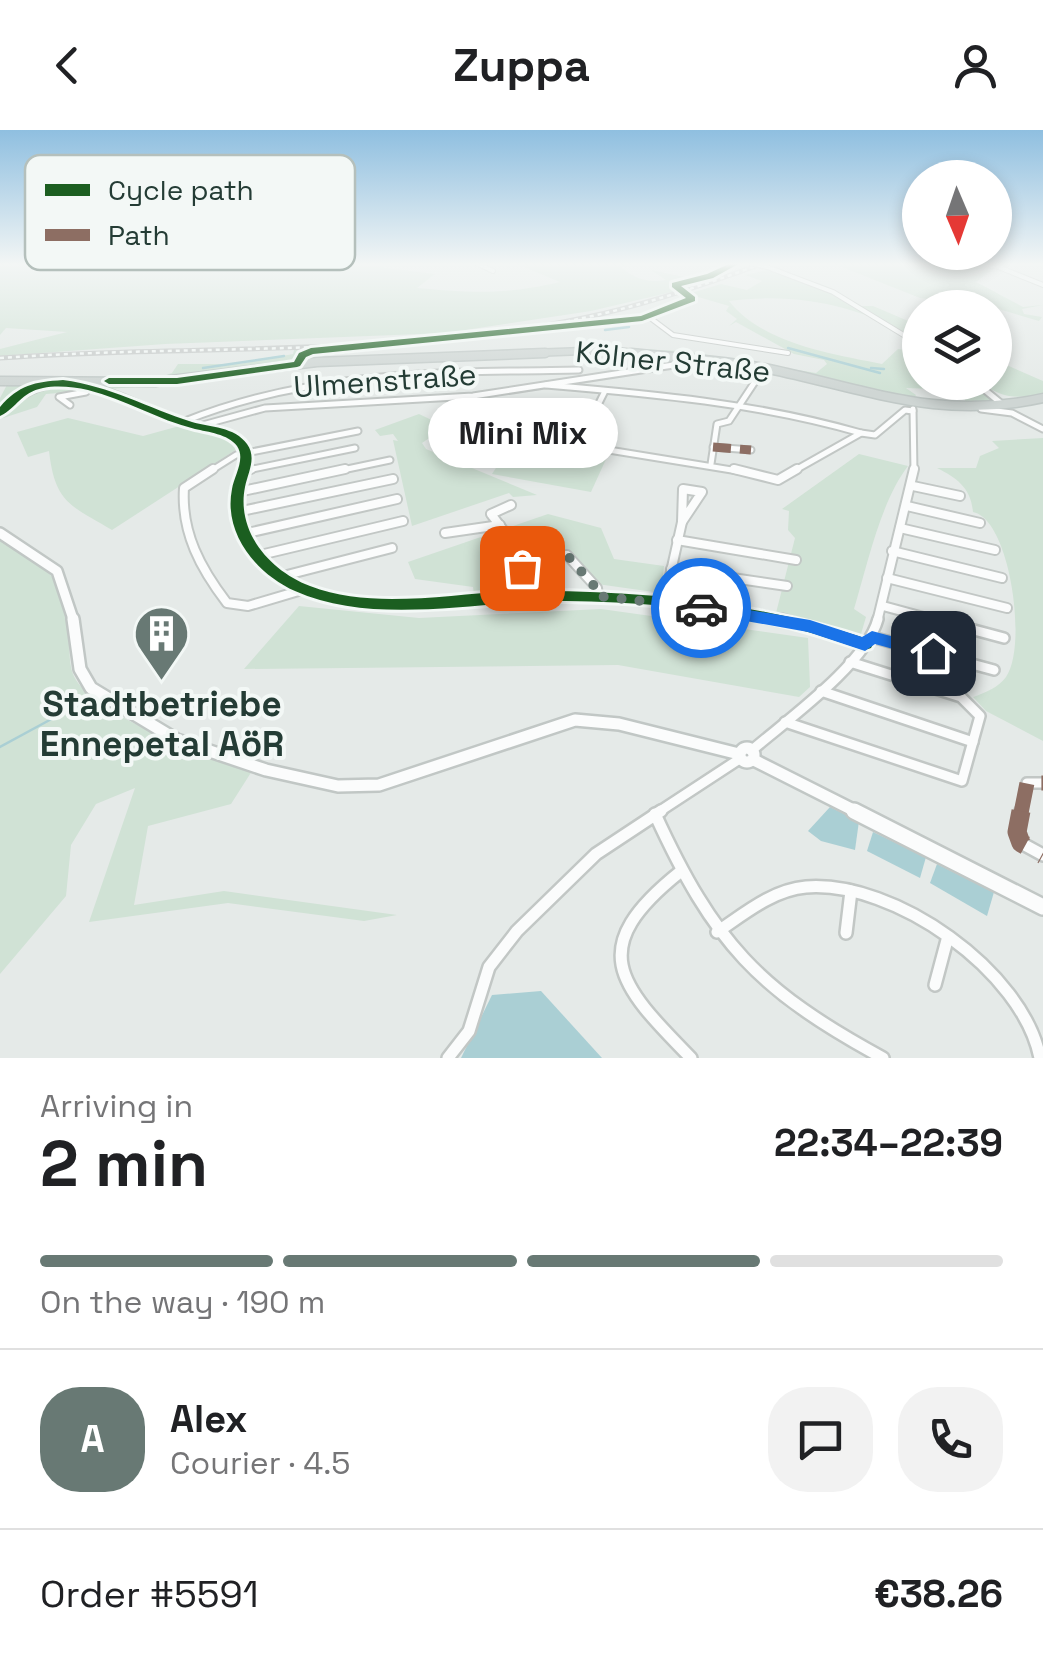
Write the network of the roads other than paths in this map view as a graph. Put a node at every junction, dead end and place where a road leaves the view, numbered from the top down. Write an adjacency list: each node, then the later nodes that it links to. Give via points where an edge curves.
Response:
1 (675, 306): 3 (street, bridge)
2 (856, 306): 4 (street, bridge)
3 (649, 317): 5 (street, via 673,335); 7 (street, via 311,352)
4 (902, 334)
5 (788, 353)
6 (702, 359): 7 (main road, Kölner Straße, via 579,350); 8 (main road, Kölner Straße); 9 (street)
7 (297, 364): 10 (main road, Kölner Straße, via 165,382)
8 (764, 368): 18 (street); 19 (main road, Kölner Straße)
9 (594, 371): 11 (street); 25 (street, Ulmenstraße, via 326,381 265,392)
10 (0, 381)
11 (540, 385): 13 (street); 26 (street, via 462,397 286,406)
12 (100, 390): 17 (street, via 60,397); 21 (street, via 32,389); 25 (street)
13 (605, 391): 18 (street); 28 (street)
14 (1043, 398): 16 (main road, Kölner Straße)
15 (1002, 401): 16 (main road, Kölner Straße); 16 (street); 20 (main road, Kölner Straße); 22 (street); 23 (street)
16 (1029, 402)
17 (70, 404)
18 (740, 404): 30 (street); 31 (street, via 729,421 717,424)
19 (912, 407): 20 (main road, Kölner Straße); 30 (street, via 876,435); 39 (street)
20 (981, 409): 22 (street)
21 (0, 414)
22 (1018, 416): 23 (street)
23 (1027, 419): 27 (street)
24 (532, 421): 28 (street)
25 (183, 422): 26 (street)
26 (198, 426): 34 (street, via 236,438)
27 (1043, 429)
28 (584, 430): 36 (street, via 578,444)
29 (358, 431): 34 (street)
30 (861, 433): 36 (street, via 778,480)
31 (713, 447): 33 (street); 36 (street)
32 (355, 448): 37 (street)
33 (751, 450)
34 (246, 452): 37 (street); 66 (street, via 184,488 189,536 204,571 233,606)
35 (390, 460): 40 (street)
36 (712, 464)
37 (243, 471): 40 (street)
38 (393, 479): 45 (street)
39 (913, 486): 41 (street); 44 (street)
40 (238, 492): 45 (street)
41 (960, 496)
42 (397, 499): 53 (street)
43 (511, 505): 49 (street, via 491,513)
44 (907, 506): 48 (street); 50 (street)
45 (237, 512): 53 (street)
46 (404, 522): 58 (street)
47 (682, 522): 47 (street, via 700,498 702,492 683,490); 54 (street)
48 (980, 523)
49 (500, 526): 52 (street); 59 (street)
50 (900, 528): 56 (street); 57 (street)
51 (0, 533): 79 (street, via 57,571 72,608 80,669 91,688 176,740 266,770 338,786 379,786 542,728 589,720)
52 (446, 533)
53 (244, 534): 58 (street)
54 (677, 540): 60 (street); 61 (street)
55 (392, 548): 62 (street)
56 (995, 550)
57 (892, 551): 63 (street); 64 (street)
58 (256, 556): 62 (street)
59 (528, 560): 67 (street, via 572,556); 68 (street)
60 (796, 560)
61 (671, 569): 65 (street); 69 (street)
62 (283, 576): 66 (street)
63 (887, 578): 70 (street); 71 (street)
64 (1002, 578)
65 (786, 586)
66 (304, 590): 68 (street, via 351,600)
67 (598, 596): 68 (street); 69 (street)
68 (500, 597)
69 (664, 602): 73 (street)
70 (883, 606): 72 (street); 73 (street)
71 (1007, 608)
72 (1004, 638)
73 (868, 640): 74 (street); 75 (street)
74 (850, 662): 76 (street); 78 (street, via 969,702 980,716)
75 (994, 670)
76 (821, 691): 77 (street); 78 (street)
77 (784, 722): 78 (street, via 952,780 968,774); 79 (street)
78 (973, 742)
79 (746, 756): 81 (street); 85 (street)
80 (1043, 783): 82 (street, via 1027,783 1017,832 1021,843)
81 (655, 814): 83 (street); 91 (street, via 596,854 498,951 469,1031)
82 (1043, 855)
83 (680, 872): 86 (street); 92 (street, via 641,901 618,954 632,996)
84 (851, 891): 86 (street, via 806,887 773,894); 87 (street); 88 (street)
85 (1043, 907)
86 (717, 932): 90 (street, via 746,970)
87 (846, 934)
88 (947, 940): 89 (street); 94 (street, via 1007,987 1022,1007)
89 (935, 986)
90 (855, 1051): 93 (street)
91 (448, 1058)
92 (691, 1058)
93 (883, 1058)
94 (1040, 1058)

